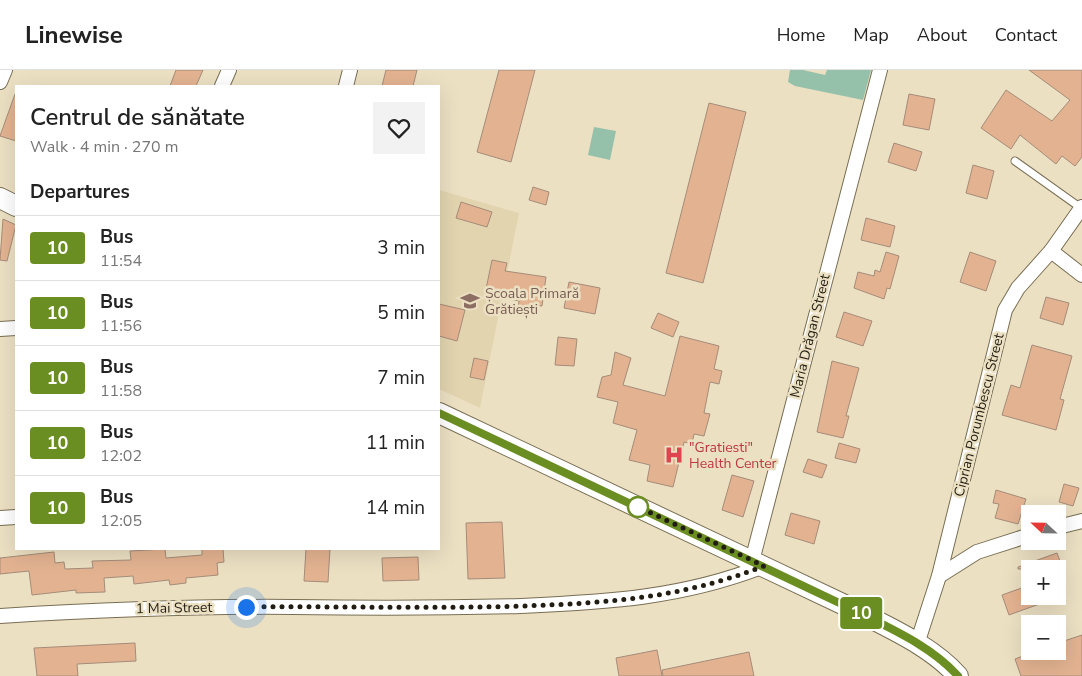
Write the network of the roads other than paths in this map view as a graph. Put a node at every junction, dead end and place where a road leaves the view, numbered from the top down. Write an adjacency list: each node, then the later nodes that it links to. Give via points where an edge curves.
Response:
1 (5, 70): 5 (street)
2 (229, 70): 6 (street)
3 (350, 70): 7 (street)
4 (880, 70): 22 (street, Maria Drăgan Street)
5 (0, 82)
6 (222, 85)
7 (346, 85)
8 (1015, 161): 11 (lane)
9 (0, 198): 10 (street)
10 (15, 206)
11 (1082, 207): 12 (street, Ciprian Porumbescu Street)
12 (1052, 251): 13 (street); 23 (street, Ciprian Porumbescu Street, via 1018,288 1006,310)
13 (1082, 275)
14 (15, 328): 15 (street)
15 (0, 329)
16 (440, 413): 22 (street)
17 (15, 517): 18 (street)
18 (0, 518)
19 (1082, 521): 20 (street)
20 (1066, 525)
21 (1021, 538): 23 (street, via 977,552)
22 (758, 564): 24 (street, 1 Mai Street, via 730,579 669,594 583,603 420,608 119,609); 25 (street)
23 (939, 576): 25 (street, Ciprian Porumbescu Street)
24 (0, 616)
25 (917, 644): 26 (street)
26 (958, 676)

